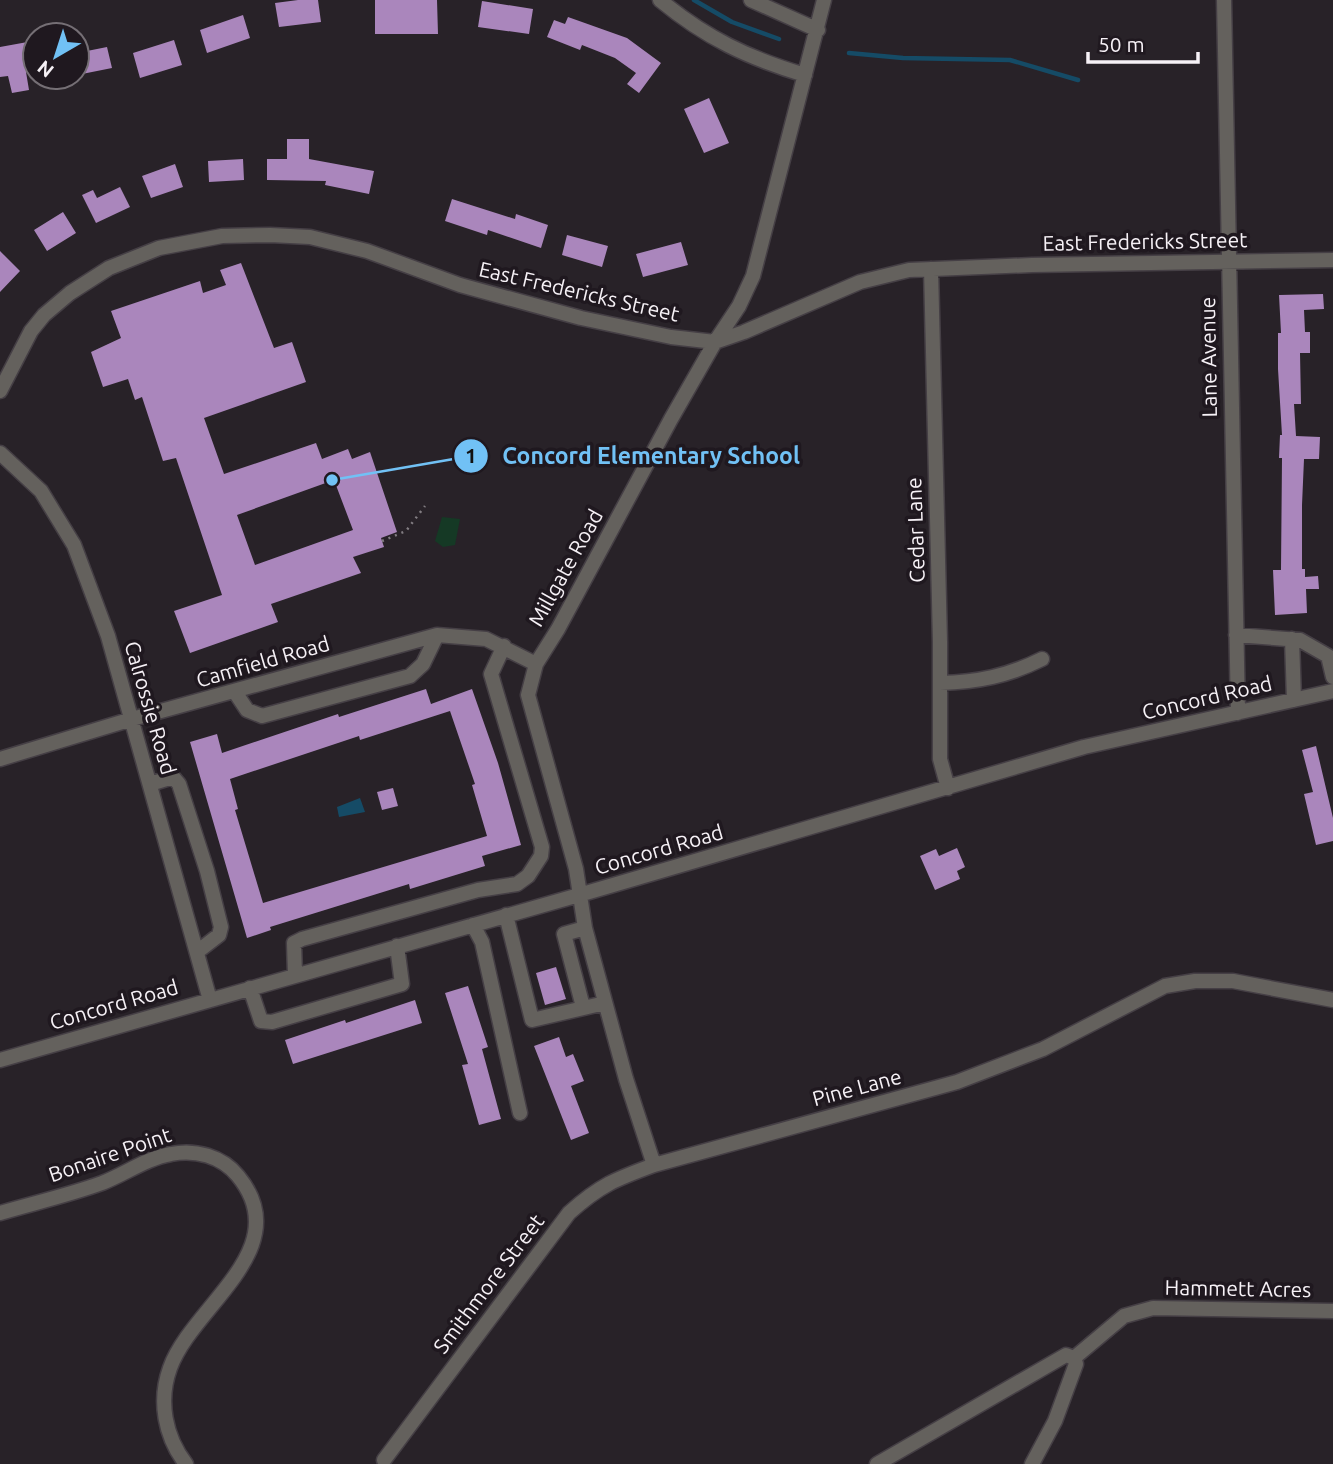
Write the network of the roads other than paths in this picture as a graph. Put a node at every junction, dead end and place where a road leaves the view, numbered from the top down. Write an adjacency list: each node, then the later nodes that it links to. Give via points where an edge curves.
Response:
1 (660, 0): 6 (street, via 723,43)
2 (751, 0): 5 (street)
3 (824, 0): 5 (street, Millgate Road)
4 (1224, 0): 7 (street, Lane Avenue)
5 (818, 30): 6 (street, Millgate Road)
6 (805, 75): 10 (street, Millgate Road, via 753,276)
7 (1228, 260): 8 (street, East Fredericks Street); 9 (street, East Fredericks Street); 14 (street, Lane Avenue)
8 (1333, 260)
9 (931, 269): 10 (street, East Fredericks Street, via 860,282); 20 (street, Cedar Lane)
10 (715, 342): 11 (street, East Fredericks Street, via 581,318 310,237 222,236 159,248 109,268 70,293 30,331); 18 (street, Millgate Road)
11 (0, 391)
12 (0, 453): 25 (street, Calrossie Road, via 41,491 74,545 108,635)
13 (437, 635): 16 (street, Camfield Road, via 486,639); 22 (street, Camfield Road); 22 (street, via 423,664 410,676 262,716 247,710)
14 (1236, 635): 15 (street); 24 (street, Lane Avenue)
15 (1292, 639): 19 (street, via 1328,656); 23 (street)
16 (504, 646): 18 (street, Camfield Road); 29 (street, via 491,674 542,847 528,876)
17 (1042, 659): 20 (street, via 999,677)
18 (536, 664): 30 (street, Millgate Road, via 528,695 576,869)
19 (1333, 677)
20 (940, 683): 28 (street, Cedar Lane, via 940,759)
21 (1333, 691): 23 (street, Concord Road)
22 (235, 692): 25 (street, Camfield Road)
23 (1294, 700): 24 (street, Concord Road)
24 (1238, 713): 28 (street, Concord Road, via 1084,747)
25 (132, 719): 26 (street, Camfield Road); 27 (street, Calrossie Road)
26 (0, 759)
27 (150, 784): 35 (street, Calrossie Road); 35 (street, via 173,777 179,784 207,871 221,927 219,935)
28 (948, 788): 30 (street, Concord Road)
29 (508, 887): 31 (street); 36 (street, via 478,890 302,939 294,943)
30 (579, 895): 31 (street, Concord Road); 33 (street)
31 (511, 913): 32 (street, Concord Road); 41 (street, via 532,1020)
32 (473, 925): 34 (street, Concord Road); 43 (street, via 482,942)
33 (585, 928): 40 (street); 41 (street, via 564,934)
34 (397, 946): 36 (street, Concord Road); 37 (street, via 402,985 272,1022 261,1021)
35 (197, 952): 38 (street, Calrossie Road)
36 (295, 975): 37 (street, Concord Road)
37 (250, 988): 38 (street, Concord Road)
38 (210, 1000): 42 (street, Concord Road)
39 (1333, 1000): 44 (street, Pine Lane, via 1233,981 1165,986 1043,1049 957,1082)
40 (605, 1003): 41 (street); 44 (street)
41 (583, 1007)
42 (0, 1060)
43 (520, 1113)
44 (654, 1165): 48 (street, Smithmore Street, via 593,1191 569,1213)
45 (0, 1213): 49 (street, Bonaire Point, via 103,1182 167,1154 204,1154 235,1171 246,1185 257,1216 250,1250 179,1349 164,1388 167,1429)
46 (1333, 1311): 47 (street, Hammett Acres, via 1153,1308 1124,1317)
47 (1074, 1358): 50 (street, Hammett Acres, via 1066,1355); 51 (street, via 1076,1364 1055,1420)
48 (384, 1460)
49 (186, 1464)
50 (877, 1464)
51 (1032, 1464)

